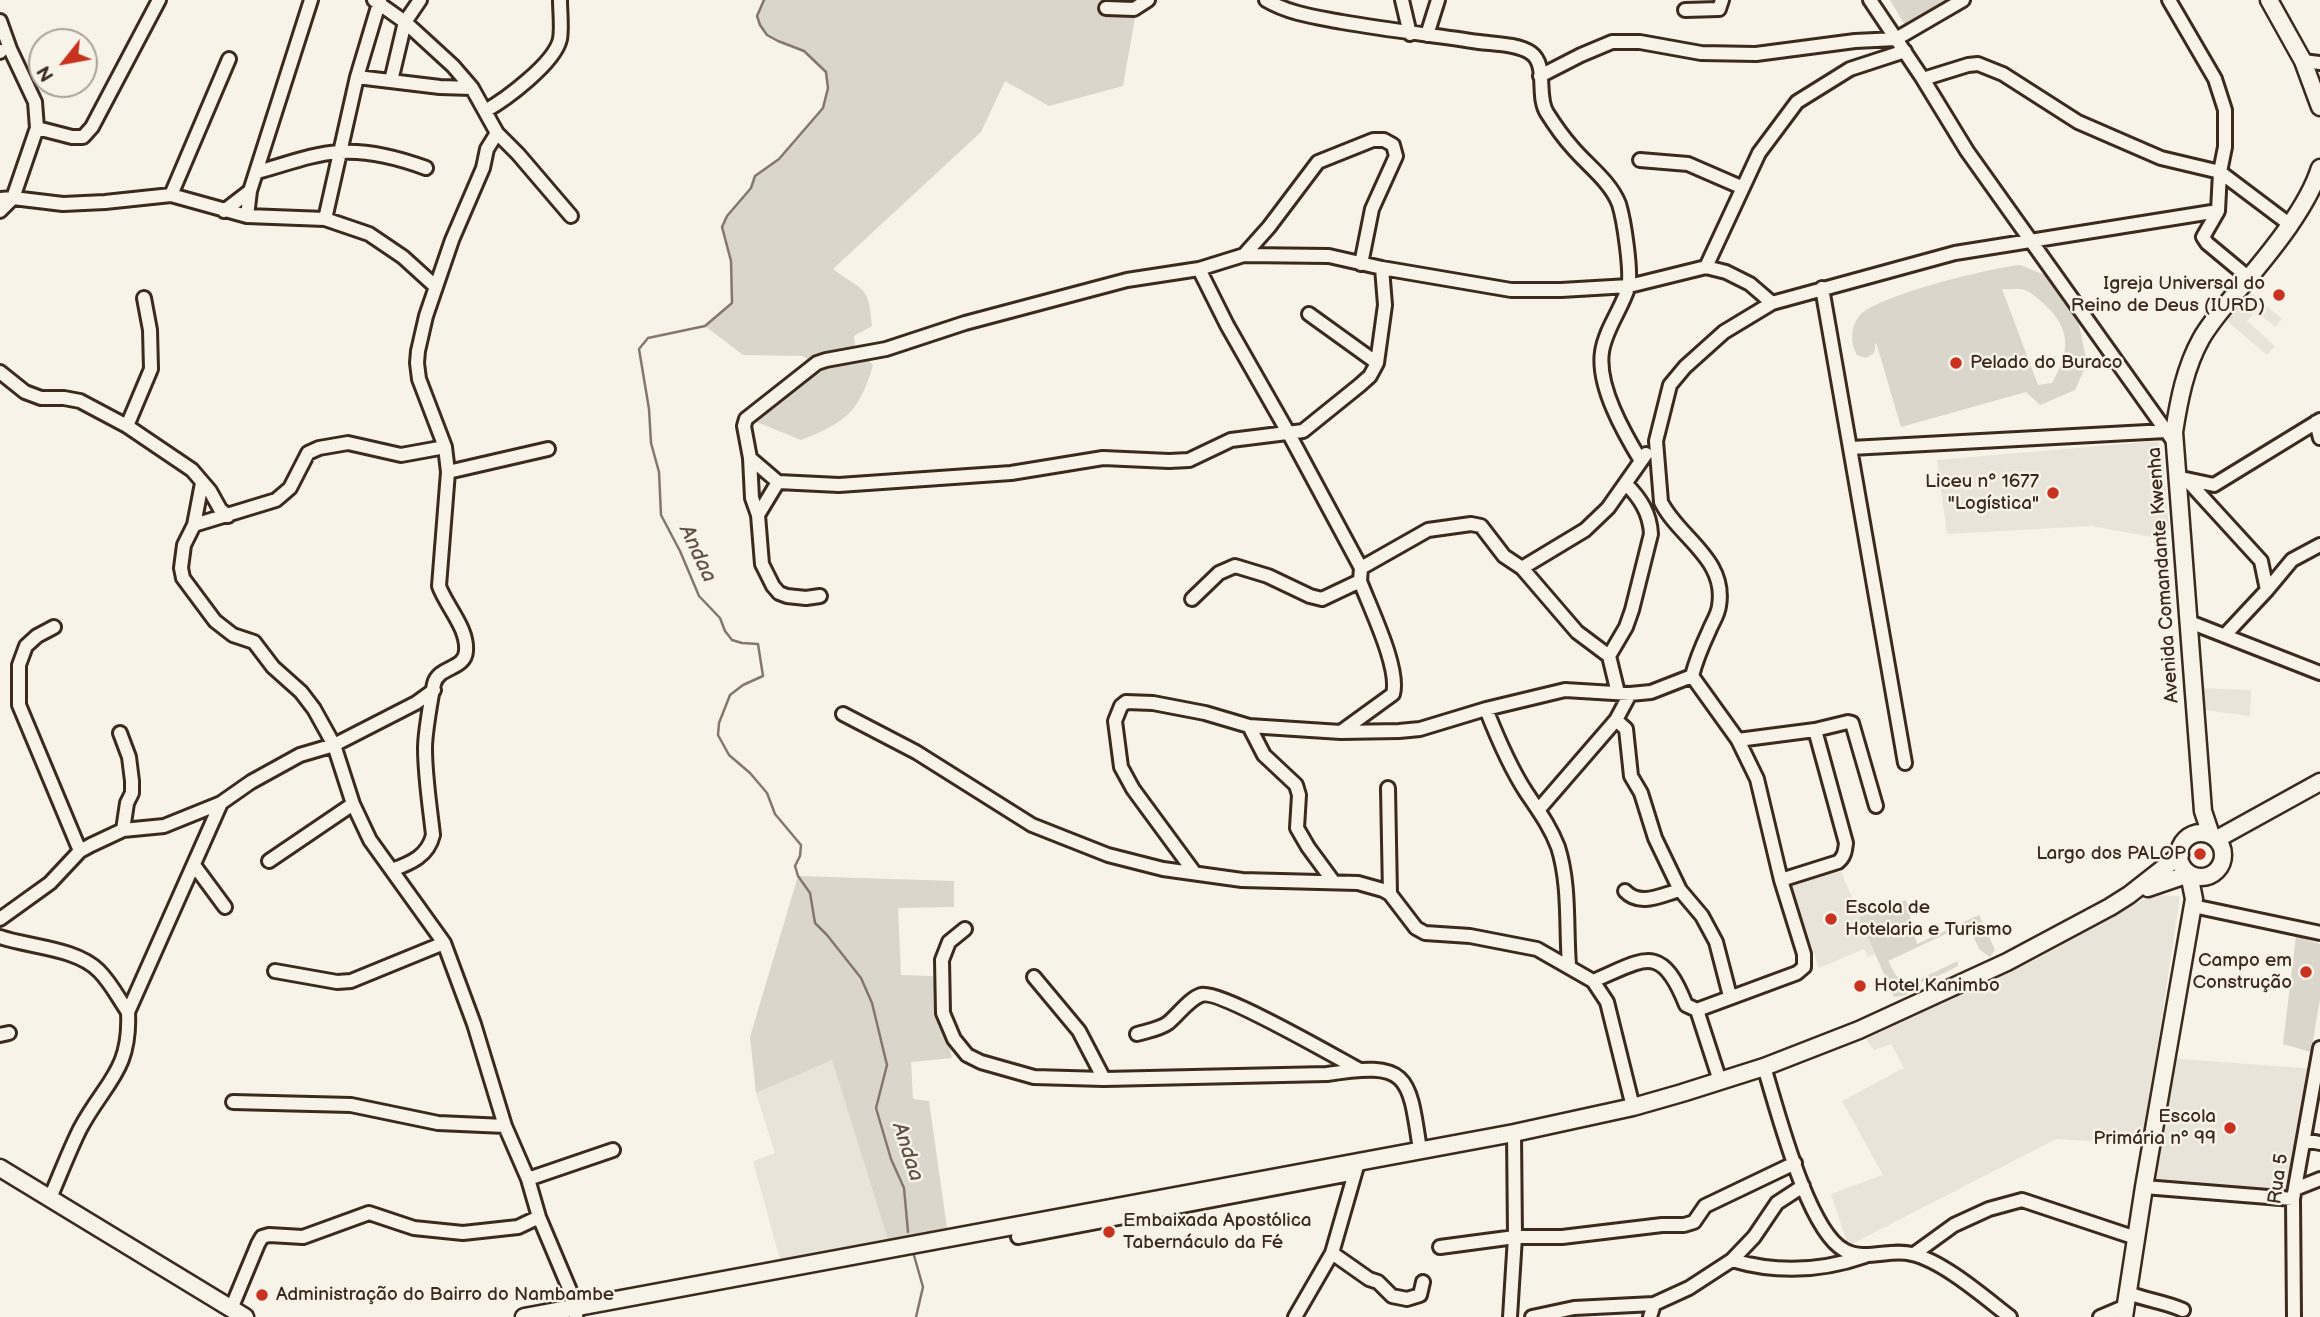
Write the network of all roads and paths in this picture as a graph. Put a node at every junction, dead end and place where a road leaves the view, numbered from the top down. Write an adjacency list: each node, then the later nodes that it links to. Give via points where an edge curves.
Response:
1 (159, 0): 34 (street, via 83,137)
2 (311, 0): 40 (street)
3 (420, 0): 18 (street)
4 (560, 0): 33 (street, via 556,48 508,98)
5 (1148, 0): 15 (street, via 1134,9)
6 (1266, 0): 19 (street, via 1298,14)
7 (1402, 0): 19 (street)
8 (1438, 0): 20 (street)
9 (1722, 0): 16 (street, via 1718,9)
10 (1870, 0): 21 (street)
11 (1963, 0): 21 (street)
12 (2169, 0): 41 (street, via 2215,79 2225,110)
13 (2269, 0): 25 (main road)
14 (378, 1): 18 (street); 28 (street)
15 (1106, 8)
16 (1685, 10)
17 (0, 21): 22 (street)
18 (405, 22): 30 (street); 31 (street)
19 (1410, 34): 20 (street)
20 (1427, 35): 27 (street, via 1524,50 1537,60)
21 (1896, 38): 23 (street); 27 (street, via 1756,54 1701,53 1612,42)
22 (3, 51): 34 (street, via 36,102)
23 (1905, 51): 29 (street); 42 (street, via 1850,69 1797,102 1759,153)
24 (229, 59): 44 (street)
25 (2303, 61): 26 (street); 32 (main road)
26 (2320, 63)
27 (1541, 76): 60 (street, via 1545,111 1570,146 1612,189 1619,205)
28 (357, 77): 30 (street); 36 (street)
29 (1923, 79): 41 (street, via 1978,64 2003,74 2078,122 2161,158); 53 (street, via 1967,151)
30 (391, 81): 31 (street)
31 (472, 88): 33 (street)
32 (2320, 107)
33 (485, 111): 35 (street)
34 (37, 128): 45 (street)
35 (497, 133): 50 (street); 61 (street)
36 (340, 152): 38 (street, via 396,158); 40 (street); 51 (street)
37 (1640, 160): 42 (street, via 1688,164)
38 (426, 168)
39 (2320, 168): 52 (main road, Avenida Comandante Kwenha)
40 (257, 172): 43 (street)
41 (2220, 172): 48 (street); 52 (street)
42 (1741, 187): 56 (street)
43 (250, 191): 47 (street); 49 (street)
44 (172, 195): 45 (street, via 63,204); 47 (street)
45 (6, 199): 46 (street)
46 (0, 211)
47 (224, 211): 49 (street)
48 (2218, 211): 53 (street); 59 (street, via 2203,237)
49 (247, 216): 51 (street)
50 (571, 216)
51 (325, 219): 61 (street, via 369,234)
52 (2289, 224): 59 (main road, Avenida Comandante Kwenha)
53 (2031, 239): 62 (street, via 1955,253); 71 (street)
54 (1244, 255): 55 (street, via 1329,256); 55 (street, via 1318,162 1384,140 1393,145 1396,156 1372,209); 58 (street)
55 (1361, 264): 57 (street)
56 (1706, 267): 60 (street); 64 (street, via 1750,284)
57 (1382, 268): 60 (street, via 1511,290); 66 (street, via 1385,305)
58 (1199, 269): 70 (street); 77 (street, via 1127,280 886,349 817,363 746,419)
59 (2249, 278): 71 (main road, Avenida Comandante Kwenha, via 2219,313 2190,362)
60 (1629, 286): 78 (street, via 1604,344 1602,362 1608,394)
61 (436, 287): 74 (street, via 417,363)
62 (1822, 288): 64 (street); 75 (street)
63 (144, 298): 69 (street, via 150,330 150,376)
64 (1772, 303): 73 (street, via 1724,332 1677,376 1670,385)
65 (1309, 314): 66 (street)
66 (1377, 363): 70 (street, via 1370,376 1308,428)
67 (0, 372): 69 (street, via 25,392 80,401)
68 (2318, 421): 72 (street); 80 (street, via 2214,485)
69 (127, 426): 82 (street, via 192,470)
70 (1289, 434): 81 (street, via 1231,440 1189,460 1103,458 1011,474 839,485); 90 (street)
71 (2170, 437): 75 (street); 80 (main road, Avenida Comandante Kwenha)
72 (2320, 438)
73 (1656, 441): 78 (street); 84 (street)
74 (445, 447): 79 (street); 86 (street, via 401,455 348,443 319,447 307,453 290,488 276,500)
75 (1851, 448): 113 (street)
76 (548, 449): 79 (street)
77 (750, 458): 81 (street); 85 (street, via 752,498)
78 (1641, 461): 83 (street)
79 (448, 472): 102 (street, via 439,586 466,641 467,653 460,664 435,680)
80 (2182, 478): 93 (street, via 2261,561); 96 (main road, Avenida Comandante Kwenha)
81 (778, 482): 85 (street)
82 (202, 483): 86 (street); 88 (street)
83 (1626, 484): 87 (street); 91 (street, via 1585,530)
84 (1665, 511): 87 (street); 101 (street, via 1712,565 1720,586 1719,608)
85 (758, 515): 94 (street, via 762,564 773,586 787,596)
86 (228, 516): 88 (street)
87 (1650, 521): 99 (street, via 1651,534 1632,610)
88 (194, 525): 112 (street, via 184,545 183,578 215,621 233,635 254,642 301,692)
89 (2320, 545): 93 (street, via 2292,560)
90 (1361, 568): 91 (street, via 1428,530 1477,524 1504,556); 92 (street)
91 (1522, 568): 99 (street, via 1577,632)
92 (1360, 581): 95 (street, via 1322,599 1234,566 1219,573); 109 (street, via 1396,684 1385,701)
93 (2267, 590): 98 (street)
94 (820, 596)
95 (1192, 599)
96 (2187, 621): 98 (street); 121 (main road, Avenida Comandante Kwenha)
97 (54, 627): 125 (street, via 26,646 19,665 19,705)
98 (2225, 635): 100 (street)
99 (1609, 656): 103 (street)
100 (2320, 673)
101 (1692, 676): 103 (street, via 1651,692); 111 (street)
102 (434, 690): 112 (street); 129 (street, via 425,747 433,835 424,854)
103 (1624, 693): 104 (street, via 1565,690); 106 (street)
104 (1486, 709): 109 (street, via 1420,729); 120 (street, via 1509,761)
105 (843, 714): 131 (street, via 916,752 1032,825 1128,861)
106 (1616, 720): 120 (street); 136 (street, via 1626,729 1631,776)
107 (1249, 726): 109 (street); 131 (street, via 1153,703 1126,702 1116,714 1121,766); 135 (street, via 1264,755 1296,785 1297,828)
108 (1815, 730): 111 (street); 119 (street, via 1847,722 1854,725); 134 (street, via 1846,850 1838,862)
109 (1341, 732)
110 (120, 733): 122 (street, via 132,780)
111 (1738, 740): 134 (street, via 1757,779)
112 (334, 744): 117 (street, via 300,755); 118 (street)
113 (1905, 763)
114 (2320, 782): 124 (main road)
115 (1388, 788): 138 (street)
116 (2320, 794): 124 (main road)
117 (221, 803): 122 (street, via 164,826); 128 (street)
118 (354, 804): 127 (street); 129 (street, via 370,840)
119 (1877, 806)
120 (1539, 809): 147 (street, via 1558,849 1564,875)
121 (2203, 811): 123 (main road); 124 (main road, Avenida Comandante Kwenha)
122 (123, 830): 125 (street)
123 (2189, 837): 124 (main road, via 2202,832); 126 (main road)
124 (2217, 840): 130 (main road, via 2222,862)
125 (80, 851): 142 (street, via 50,884)
126 (2180, 855): 132 (main road); 139 (main road)
127 (269, 861)
128 (194, 865): 141 (street); 153 (street)
129 (393, 870): 146 (street)
130 (2215, 871): 132 (main road, via 2201,877); 140 (main road)
131 (1194, 872): 135 (street, via 1242,880)
132 (2189, 874): 133 (main road); 140 (main road)
133 (2171, 878): 139 (main road); 140 (main road, via 2185,886)
134 (1781, 880): 151 (street, via 1804,967)
135 (1333, 881): 138 (street, via 1358,883)
136 (1680, 890): 137 (street, via 1641,901); 151 (street, via 1716,942)
137 (1625, 891)
138 (1391, 894): 147 (street, via 1425,933 1537,949)
139 (2129, 895): 156 (main road, via 1927,1000)
140 (2194, 902): 144 (street); 174 (main road)
141 (225, 907)
142 (0, 919)
143 (965, 929): 158 (street, via 949,943 942,960 941,988 943,1013 967,1055 1034,1077)
144 (2320, 933)
145 (0, 937): 153 (street, via 85,961 99,971)
146 (444, 943): 148 (street, via 351,981); 162 (street)
147 (1569, 965): 150 (street)
148 (275, 971)
149 (1034, 978): 158 (street, via 1079,1031)
150 (1593, 981): 152 (street, via 1653,961 1676,980 1686,1005); 161 (street, via 1607,1002)
151 (1730, 996): 152 (street)
152 (1697, 1010): 159 (street)
153 (128, 1012): 177 (street, via 130,1034 125,1055 80,1129)
154 (1137, 1034): 157 (street, via 1165,1025 1202,994 1211,995)
155 (2320, 1048): 164 (street, Rua 5)
156 (1764, 1067): 159 (main road); 168 (street)
157 (1359, 1069): 158 (street, via 1327,1074); 167 (street, via 1394,1073 1406,1085)
158 (1104, 1079)
159 (1720, 1081): 161 (main road)
160 (233, 1102): 162 (street, via 351,1105 438,1123)
161 (1633, 1107): 163 (main road)
162 (505, 1126): 171 (street)
163 (1514, 1133): 167 (main road); 180 (street)
164 (2304, 1140): 165 (street); 176 (street, Rua 5)
165 (2320, 1143)
166 (613, 1150): 171 (street)
167 (1420, 1150): 169 (main road)
168 (1795, 1163): 173 (street); 180 (street, via 1705,1206 1694,1222 1684,1225)
169 (1357, 1167): 175 (main road, via 1274,1187); 183 (street)
170 (0, 1168): 177 (main road)
171 (528, 1179): 178 (street)
172 (2320, 1179): 176 (street)
173 (1803, 1186): 185 (street, via 1836,1245); 186 (street, via 1777,1203)
174 (2144, 1187): 176 (street); 181 (main road)
175 (1230, 1192): 179 (street); 191 (main road, via 908,1244)
176 (2294, 1194): 200 (street, Rua 5)
177 (50, 1198): 192 (main road)
178 (539, 1217): 191 (street); 192 (street, via 518,1227 463,1233 414,1228 369,1213 303,1237 262,1237)
179 (1018, 1237)
180 (1515, 1237): 182 (street); 195 (street)
181 (2136, 1238): 184 (street, via 2021,1200 1954,1225); 189 (main road)
182 (1440, 1247)
183 (1332, 1253): 187 (street, via 1392,1296 1407,1299 1420,1295); 194 (street)
184 (1913, 1254): 185 (street); 198 (street, via 1957,1276)
185 (1867, 1255): 186 (street, via 1826,1268 1758,1266)
186 (1732, 1260): 188 (street)
187 (1423, 1282)
188 (1654, 1304): 196 (street, via 1574,1308); 197 (street)
189 (2126, 1305): 190 (street, via 2167,1303); 199 (street)
190 (2183, 1310)
191 (577, 1312): 193 (main road)
192 (238, 1313)
193 (524, 1317)
194 (1295, 1317)
195 (1510, 1317)
196 (1532, 1317)
197 (1650, 1317)
198 (2010, 1317)
199 (2100, 1317)
200 (2294, 1317)

